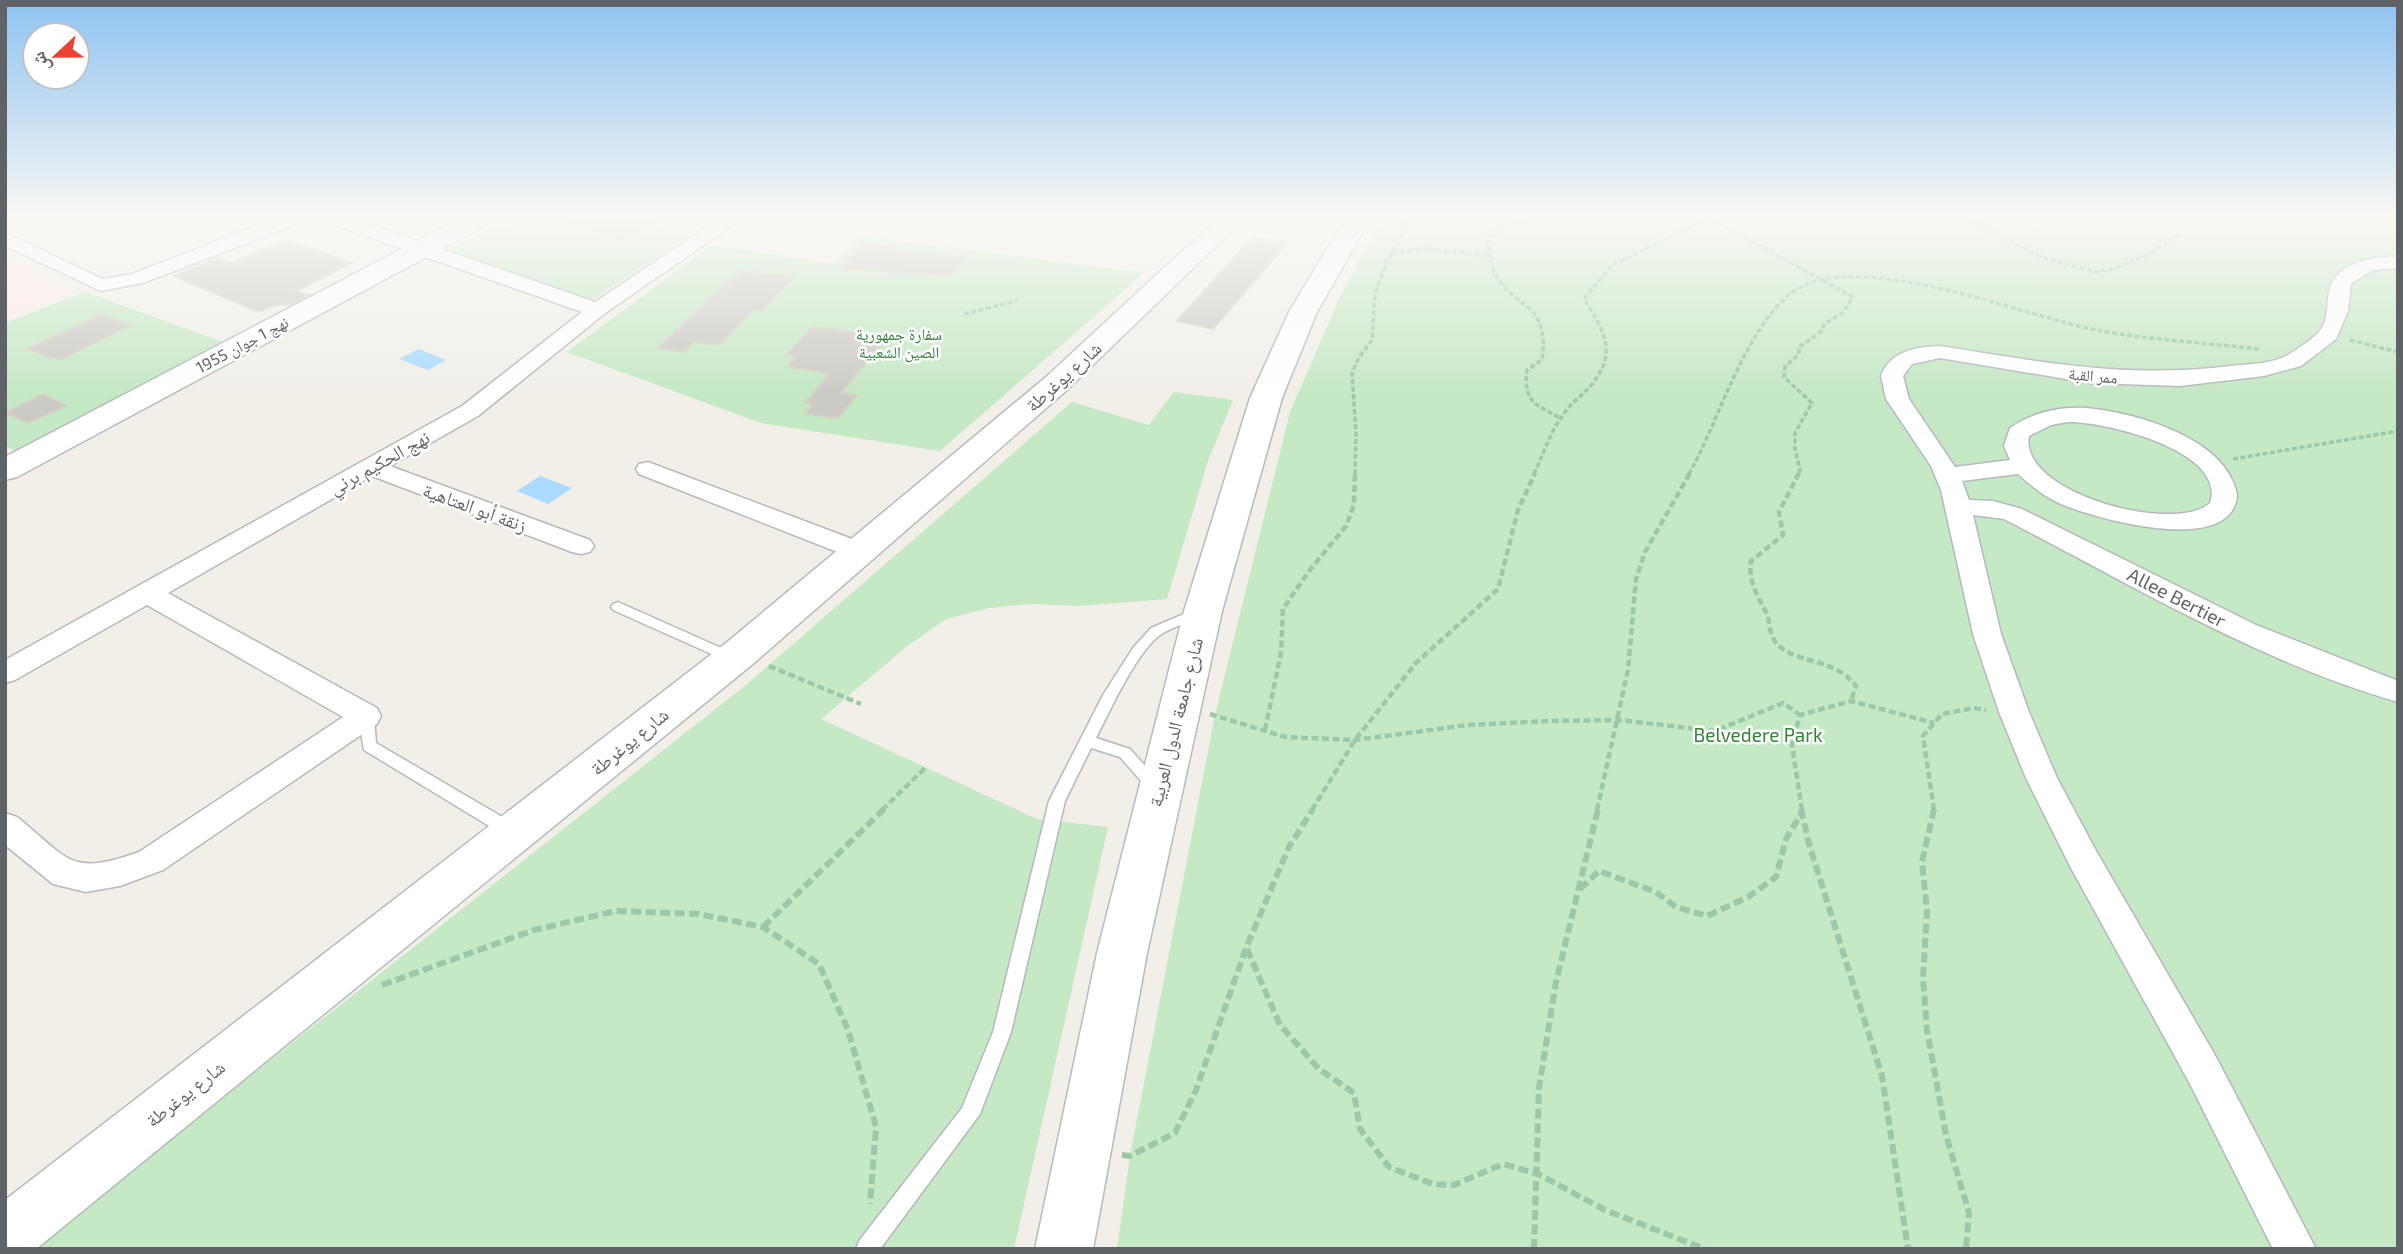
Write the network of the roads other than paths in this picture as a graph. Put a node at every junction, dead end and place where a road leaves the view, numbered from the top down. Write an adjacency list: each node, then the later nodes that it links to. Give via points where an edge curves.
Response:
1 (85, 278): 2 (street, via 109,285)
2 (140, 278)
3 (366, 278): 13 (street, نهج 1 جوان 1955)
4 (503, 278): 9 (street)
5 (645, 278): 9 (street, نهج الحكيم برني)
6 (1170, 278): 17 (street, شارع يوغرطة, via 1058,383)
7 (1323, 278): 20 (street, شارع جامعة الدول العربية, via 1303,312 1266,398)
8 (2346, 278): 14 (street, ممر القبة, via 2329,335 2293,361 2231,375 2135,378 2043,370 1967,355 1918,353 1898,365 1892,375 1893,388)
9 (597, 310): 11 (street, نهج الحكيم برني, via 470,411)
10 (2024, 466): 10 (street, via 2049,486 2093,509 2125,518 2175,523 2206,517 2220,507 2225,494 2221,479 2208,463 2184,446 2154,431 2086,415 2056,415 2033,422 2018,433 2015,448); 14 (street)
11 (369, 467): 16 (street, زنقة أبو العتاهية); 18 (street, نهج الحكيم برني)
12 (649, 469): 17 (street)
13 (5, 470)
14 (1948, 475): 15 (street, ممر القبة)
15 (1958, 509): 23 (street, Allee Bertier, via 1982,506 2013,514 2246,632); 32 (street, ممر القبة, via 1976,595 2014,714 2079,854 2225,1107)
16 (581, 546)
17 (859, 551): 21 (street, شارع يوغرطة)
18 (147, 593): 22 (street, نهج الحكيم برني); 24 (street)
19 (618, 607): 21 (lane)
20 (1203, 611): 25 (lane, via 1156,631 1138,651); 26 (street, شارع جامعة الدول العربية)
21 (733, 658): 28 (street, شارع يوغرطة)
22 (5, 673)
23 (2398, 692)
24 (366, 716): 27 (street, via 151,861 118,873 90,878 65,874); 28 (lane, via 369,746)
25 (1088, 741): 26 (lane, via 1125,752); 30 (lane, via 1057,802 1002,1032 970,1114)
26 (1159, 789): 31 (street, شارع جامعة الدول العربية)
27 (5, 825)
28 (514, 832): 29 (street, شارع يوغرطة)
29 (5, 1237)
30 (867, 1249)
31 (1064, 1249)
32 (2295, 1249)

